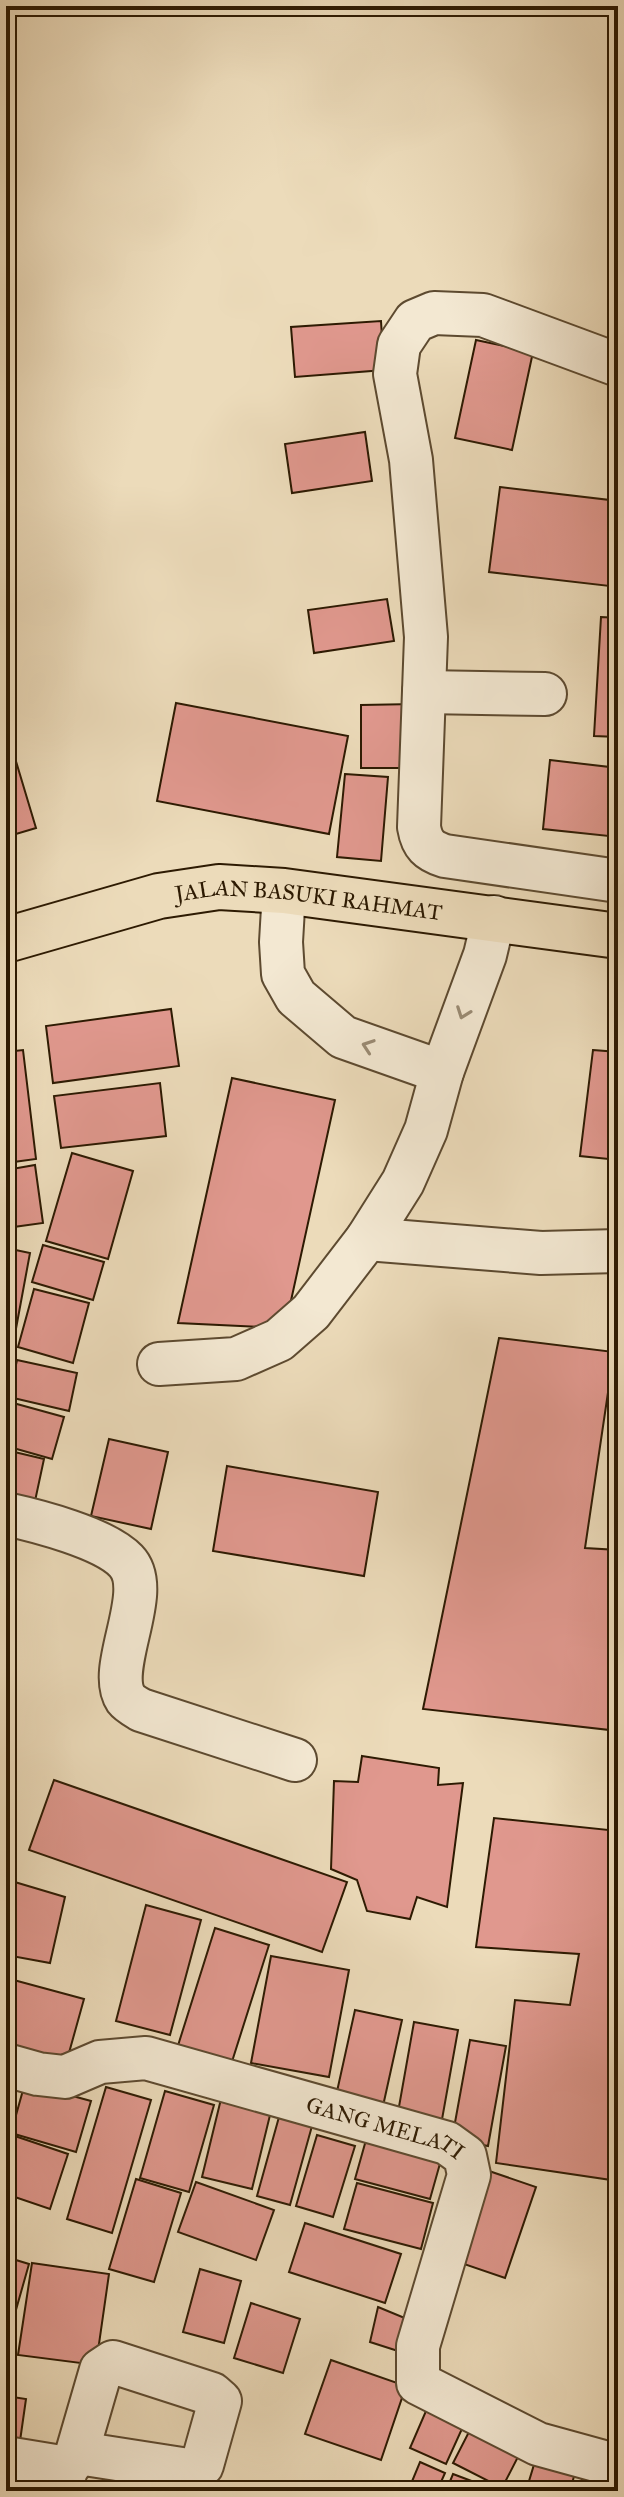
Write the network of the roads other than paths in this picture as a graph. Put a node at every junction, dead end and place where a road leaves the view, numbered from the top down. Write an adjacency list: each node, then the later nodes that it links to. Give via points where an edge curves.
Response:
1 (618, 365): 2 (street, via 483,315 434,313 415,321 399,345 395,374 412,475 426,637)
2 (424, 692): 3 (street); 4 (street, via 419,827)
3 (545, 694)
4 (433, 853): 5 (street); 7 (street)
5 (618, 881)
6 (284, 891): 7 (main road, JALAN BASUKI RAHMAT); 10 (main road, JALAN BASUKI RAHMAT, via 219,887 159,896); 11 (street, one-way to 6, via 343,1037 296,997 283,974)
7 (410, 906): 8 (main road, JALAN BASUKI RAHMAT)
8 (494, 917): 9 (main road, JALAN BASUKI RAHMAT); 11 (street, one-way to 11)
9 (618, 936)
10 (6, 940)
11 (442, 1072): 12 (street, via 426,1130 403,1182)
12 (367, 1239): 13 (street, via 541,1253); 14 (street, via 311,1312 279,1340 236,1359)
13 (618, 1251)
14 (159, 1364)
15 (6, 1514): 16 (street, via 93,1542 129,1564 136,1581 120,1682 126,1700 141,1710)
16 (295, 1760)
17 (6, 2065): 19 (street, GANG MELATI, via 65,2077 100,2062 146,2058 447,2143 465,2156 469,2175 418,2346 418,2383 538,2444)
18 (6, 2458): 20 (street)
19 (618, 2466)
20 (68, 2471)

